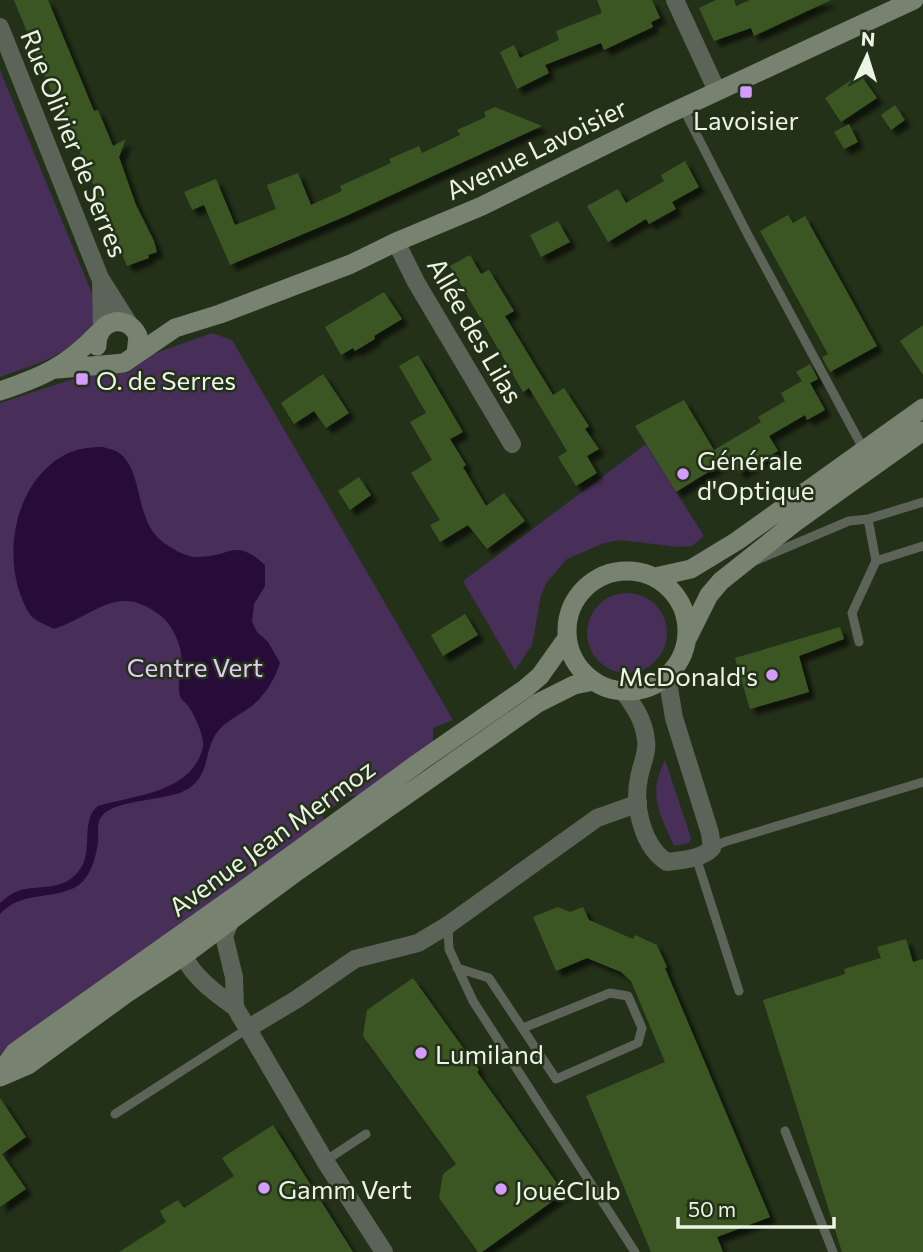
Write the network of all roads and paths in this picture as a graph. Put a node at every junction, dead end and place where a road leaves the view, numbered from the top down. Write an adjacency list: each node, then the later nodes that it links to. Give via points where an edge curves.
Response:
1 (675, 0): 4 (street)
2 (914, 0): 4 (main road, Avenue Lavoisier)
3 (0, 27): 7 (street, Rue Olivier de Serres)
4 (717, 91): 5 (main road, Avenue Lavoisier)
5 (683, 108): 6 (main road, Avenue Lavoisier, via 482,206); 18 (lane)
6 (396, 242): 9 (main road, Avenue Lavoisier, via 351,264); 17 (street, Allée des Lilas)
7 (100, 278): 8 (street, Rue Olivier de Serres); 10 (street, Rue Olivier de Serres)
8 (130, 325): 9 (main road, Avenue Lavoisier); 10 (main road, via 115,321); 11 (main road, via 139,342)
9 (174, 328): 11 (main road, Avenue Lavoisier)
10 (100, 331): 12 (main road, via 99,352); 13 (main road)
11 (136, 354): 12 (main road, via 124,363)
12 (114, 363): 13 (main road)
13 (58, 369): 14 (main road)
14 (0, 391)
15 (923, 408): 18 (main road)
16 (923, 431): 23 (main road)
17 (512, 444)
18 (864, 451): 24 (main road, via 691,569)
19 (923, 502): 20 (lane)
20 (868, 519): 22 (lane); 23 (lane, via 849,521)
21 (923, 546): 22 (lane)
22 (876, 561): 27 (lane, via 852,613)
23 (742, 563): 26 (main road, via 709,595)
24 (655, 578): 25 (main road, via 630,570 593,581 575,600); 26 (main road, via 681,602)
25 (567, 638): 29 (main road, via 576,662); 35 (main road, Avenue Jean Mermoz, via 526,688)
26 (687, 638): 28 (main road, via 680,659)
27 (859, 642)
28 (667, 676): 30 (main road, via 647,687); 33 (street, via 674,718)
29 (594, 681): 30 (main road); 36 (main road, Avenue Jean Mermoz, via 574,685 538,703)
30 (623, 691): 32 (street, via 639,712 647,740)
31 (923, 782): 33 (lane)
32 (638, 802): 34 (street, via 656,855 667,862); 37 (street, via 597,818)
33 (712, 848): 34 (street)
34 (696, 857): 40 (lane)
35 (241, 892): 38 (street, via 232,909 181,947); 44 (main road, Avenue Jean Mermoz, via 15,1052)
36 (231, 920): 38 (main road, Avenue Jean Mermoz); 41 (street, via 224,936 234,976)
37 (447, 925): 39 (lane); 43 (street, via 418,943 355,959)
38 (183, 956): 41 (street, via 198,976); 44 (main road, Avenue Jean Mermoz, via 28,1065)
39 (457, 968): 42 (lane, via 489,978); 50 (lane, via 472,1002)
40 (739, 991)
41 (235, 1007): 43 (street)
42 (523, 1028): 42 (lane, via 610,993 628,996 642,1028 638,1043 556,1079)
43 (247, 1029): 45 (lane); 48 (street)
44 (0, 1075)
45 (115, 1114)
46 (785, 1130): 51 (lane)
47 (366, 1134): 48 (lane)
48 (325, 1161): 49 (street)
49 (384, 1252)
50 (635, 1252)
51 (833, 1252)

